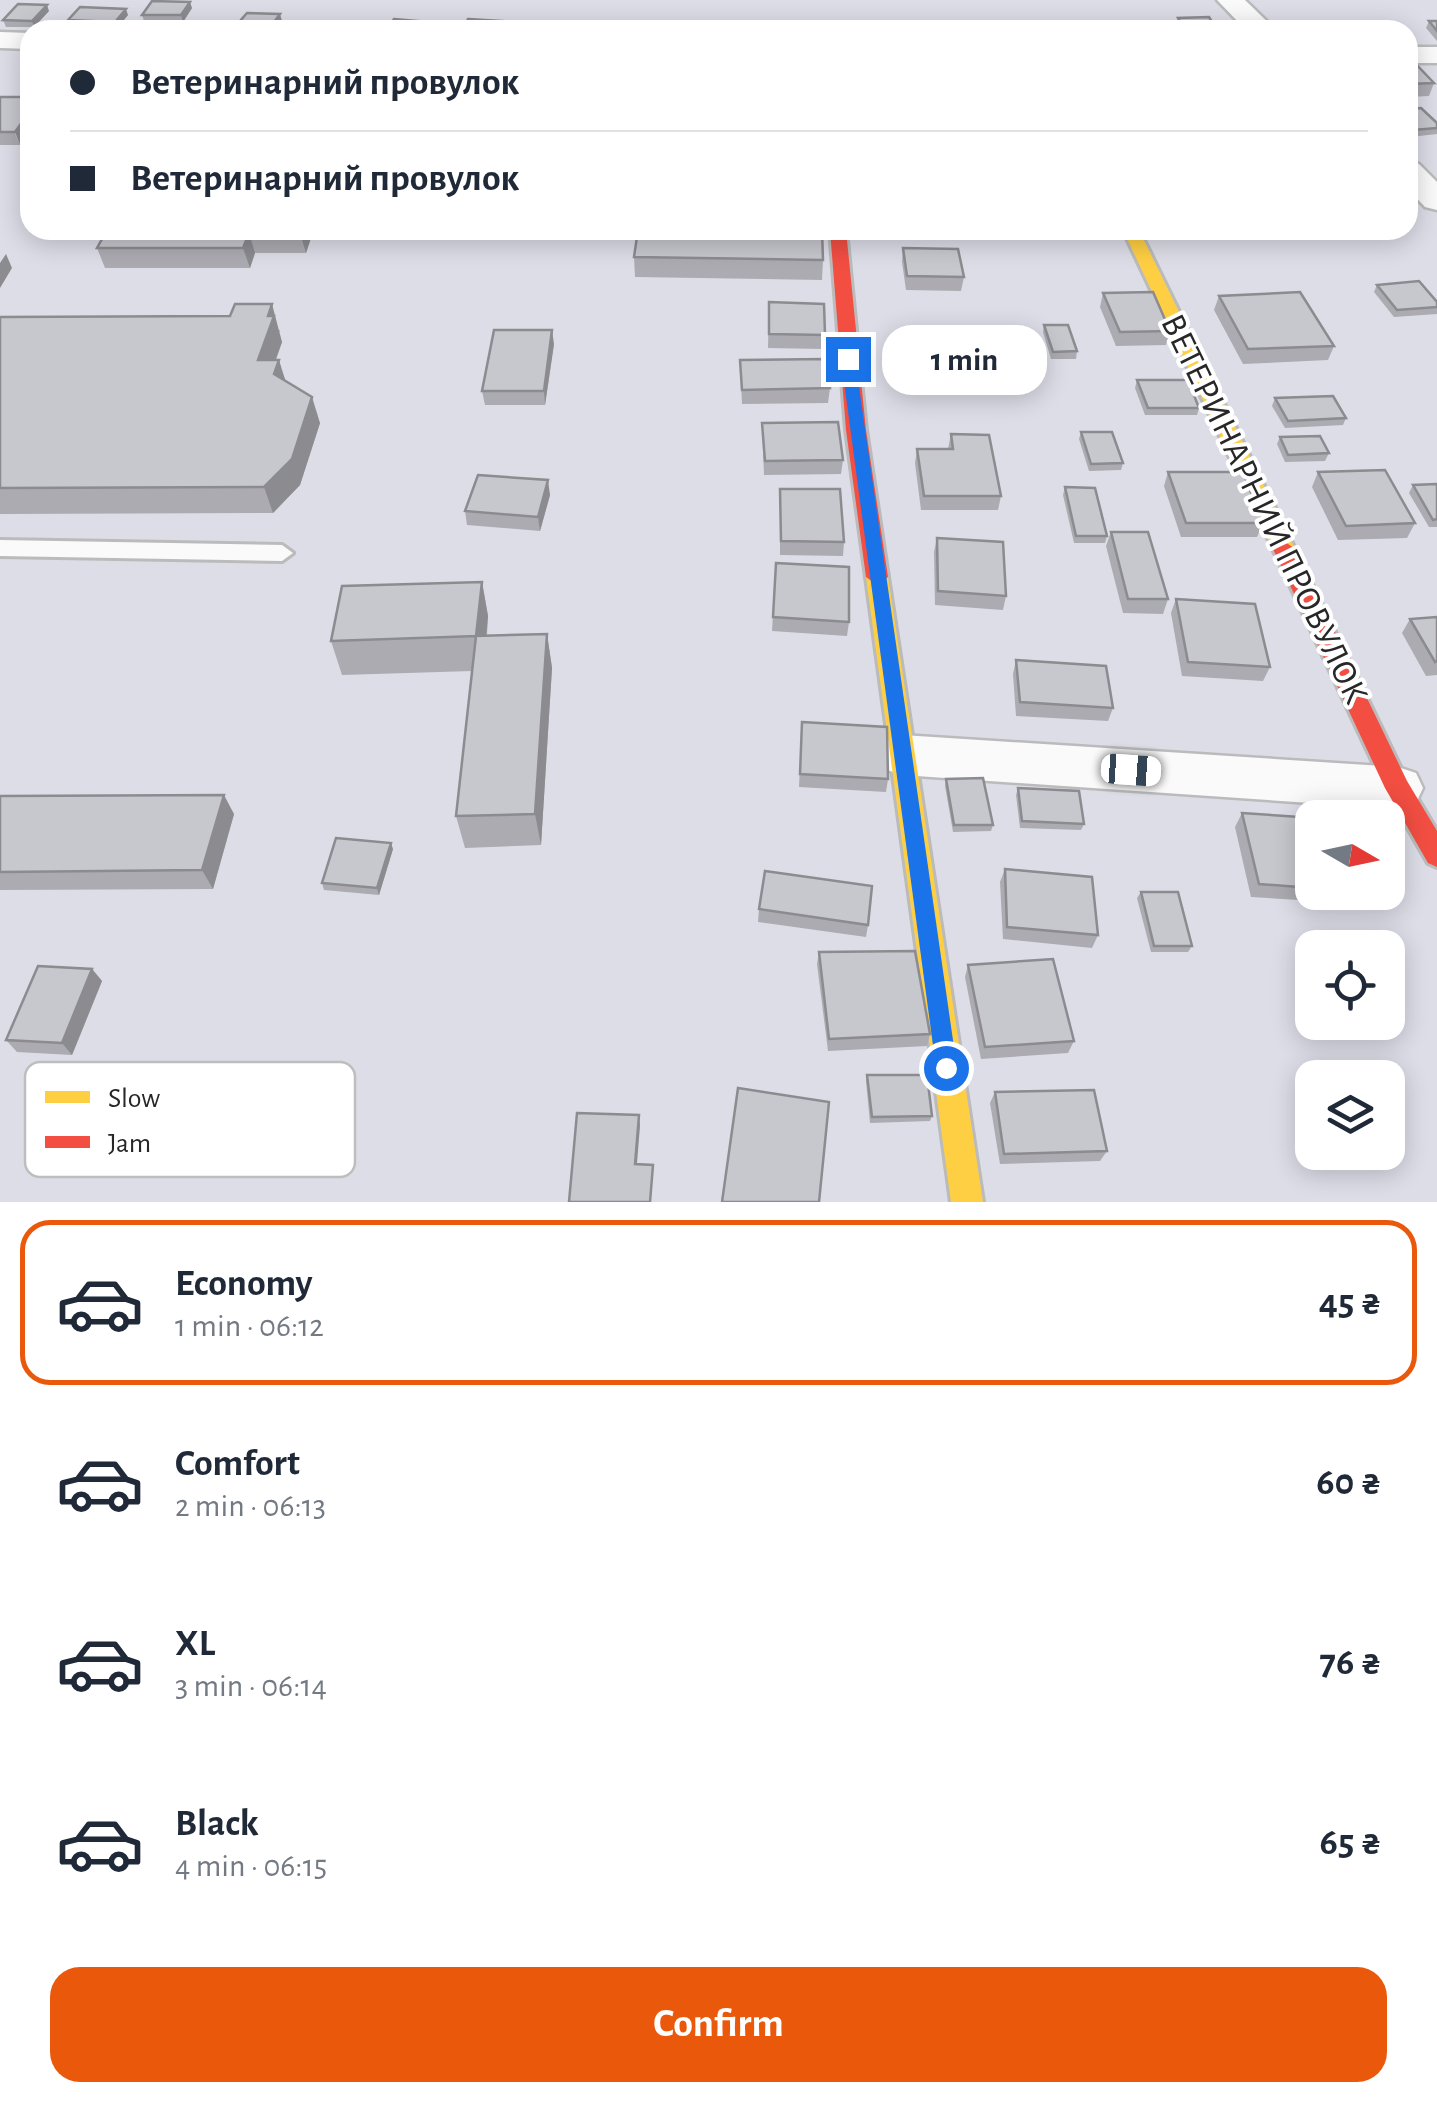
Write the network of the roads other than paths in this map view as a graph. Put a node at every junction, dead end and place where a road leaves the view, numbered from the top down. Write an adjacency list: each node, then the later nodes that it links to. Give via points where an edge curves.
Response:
1 (1230, 0): 2 (street)
2 (1251, 20)
3 (1418, 181): 4 (street)
4 (1437, 200)
5 (839, 240): 9 (street, via 856,430)
6 (1136, 240): 10 (street, ВЕТЕРИНАРНИЙ ПРОВУЛОК)
7 (0, 548): 8 (lane)
8 (282, 553)
9 (902, 754): 10 (street); 12 (street)
10 (1398, 788): 11 (street, ВЕТЕРИНАРНИЙ ПРОВУЛОК)
11 (1437, 856)
12 (967, 1202)

